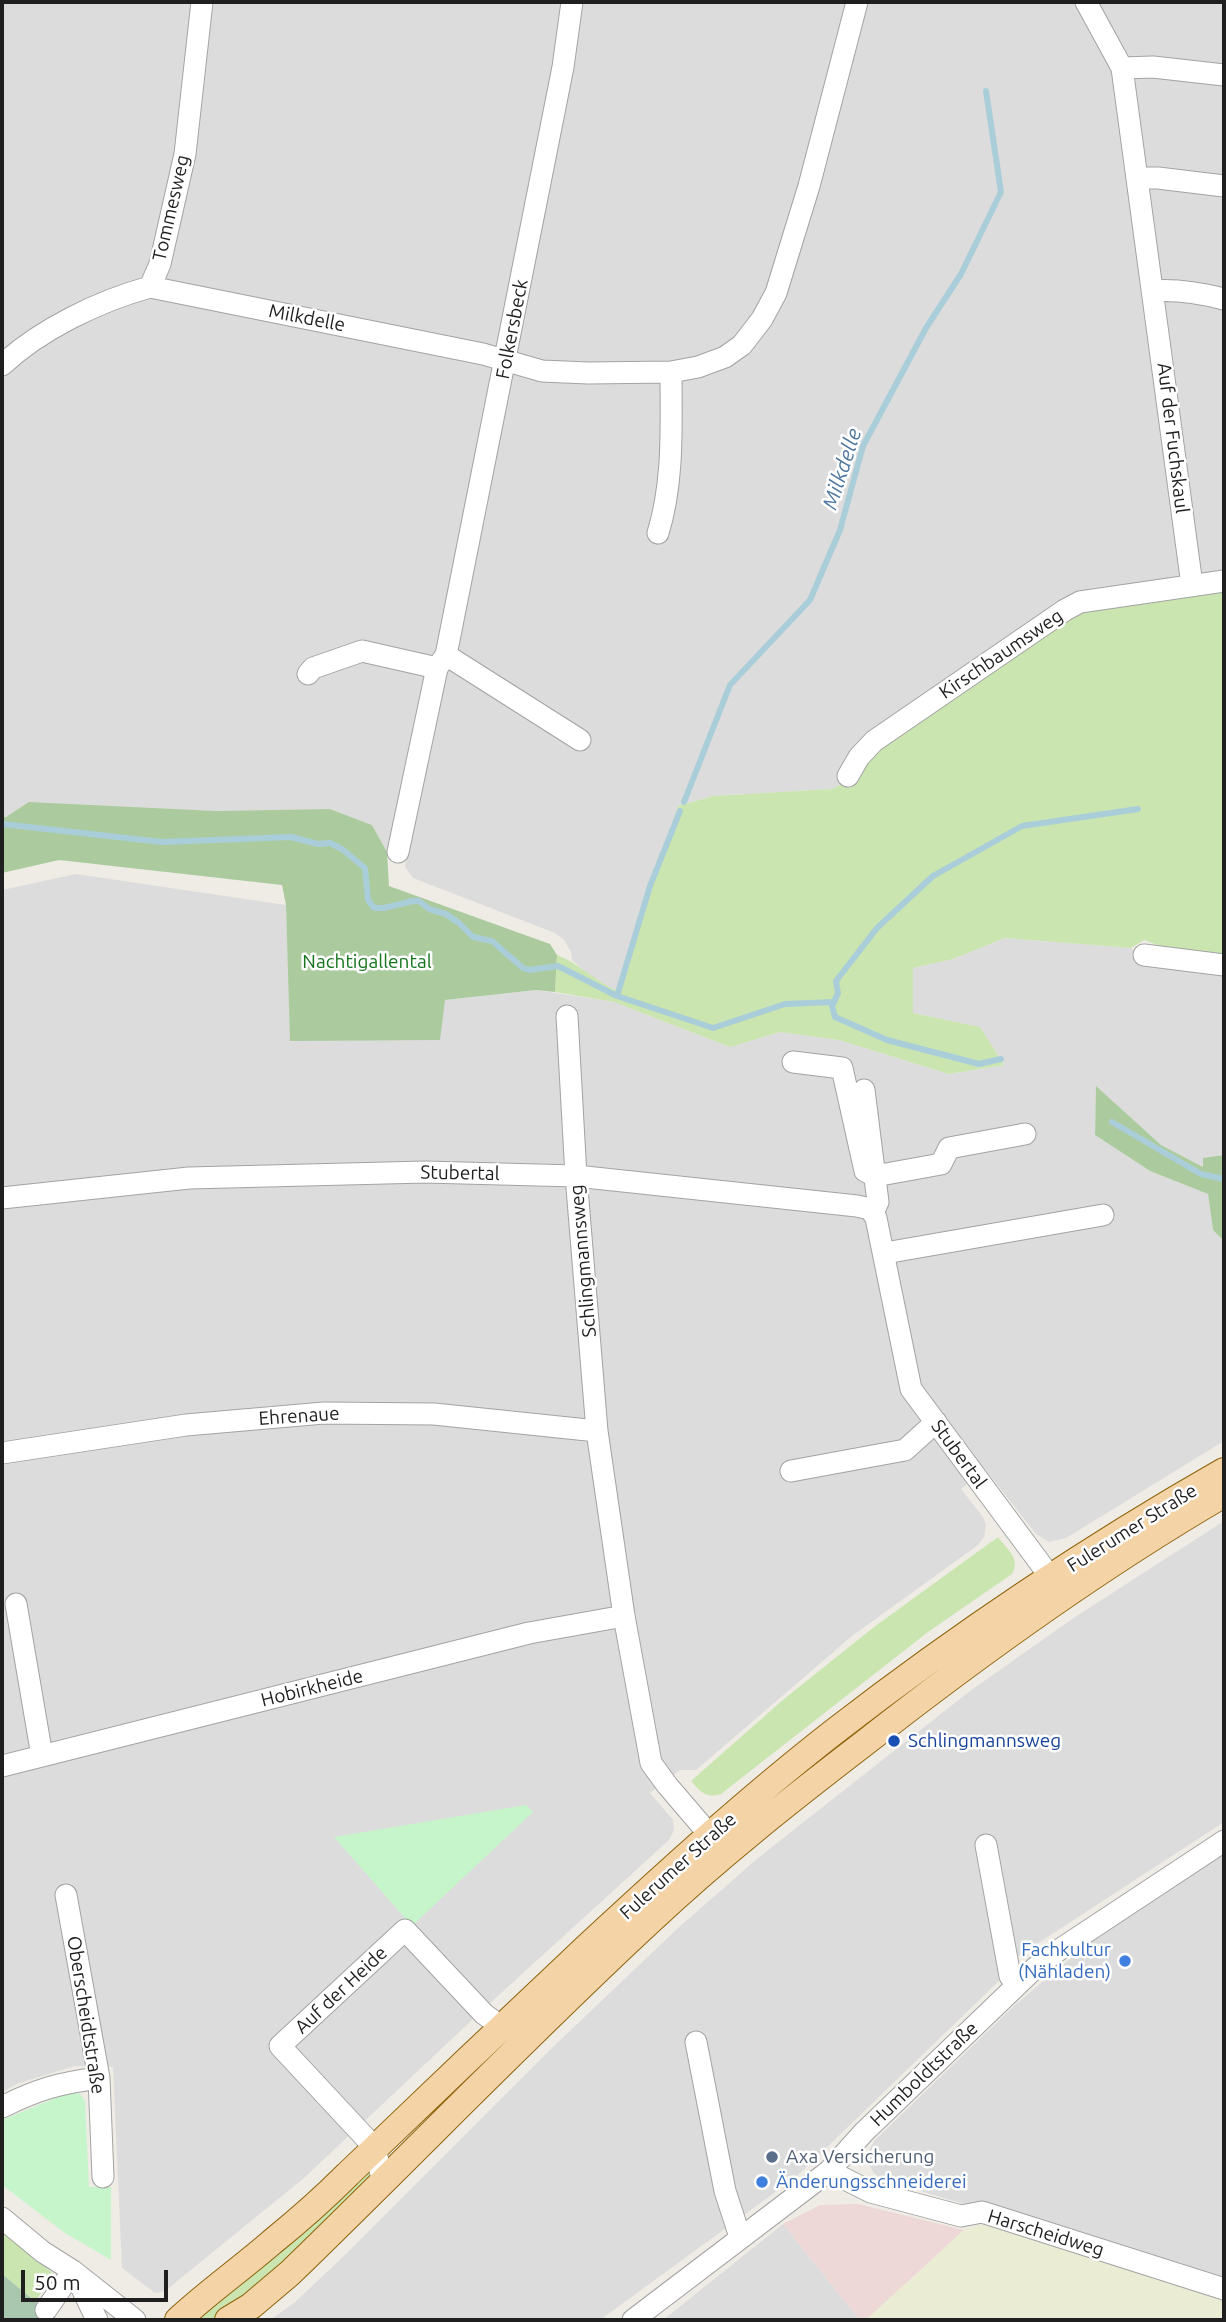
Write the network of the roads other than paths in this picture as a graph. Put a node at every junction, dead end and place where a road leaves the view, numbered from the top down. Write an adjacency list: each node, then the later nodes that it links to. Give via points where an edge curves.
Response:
1 (202, 2): 9 (street, Tommesweg, via 185,154 160,264)
2 (572, 2): 13 (street, Folkersbeck)
3 (857, 2): 14 (street, Milkdelle, via 776,293 742,345 698,367)
4 (1086, 2): 5 (street, Auf der Fuchskaul)
5 (1122, 68): 6 (street); 7 (street, Auf der Fuchskaul)
6 (1224, 75)
7 (1138, 178): 8 (street); 10 (street, Auf der Fuchskaul)
8 (1224, 186)
9 (150, 287): 12 (street, Tommesweg, via 88,309); 13 (street, Milkdelle)
10 (1153, 291): 11 (street); 17 (street, Auf der Fuchskaul)
11 (1224, 299)
12 (4, 356)
13 (506, 360): 14 (street, Milkdelle, via 542,371); 18 (street, Folkersbeck)
14 (671, 372): 15 (street, via 671,460)
15 (658, 533)
16 (1224, 580): 17 (street, Kirschbaumsweg)
17 (1192, 585): 21 (street, Kirschbaumsweg, via 1080,603 1065,610 874,741)
18 (441, 662): 19 (street, via 362,651 313,668); 20 (street); 22 (street, Folkersbeck)
19 (308, 674)
20 (580, 740)
21 (848, 776)
22 (398, 852)
23 (1144, 954): 24 (street)
24 (1224, 965)
25 (567, 1016): 29 (street, Schlingmannsweg)
26 (793, 1062): 30 (street, via 842,1068 865,1171)
27 (864, 1090): 30 (street)
28 (1026, 1134): 30 (street, via 949,1148 942,1164)
29 (576, 1176): 31 (street, Stubertal, via 425,1172 189,1178); 32 (street, Stubertal, via 857,1206); 36 (street, Schlingmannsweg)
30 (875, 1176): 32 (street, via 878,1202)
31 (2, 1198)
32 (873, 1213): 34 (street, Stubertal)
33 (1103, 1215): 34 (street)
34 (885, 1253): 35 (street, Stubertal, via 911,1389)
35 (936, 1422): 38 (street, via 905,1450); 41 (street, Stubertal)
36 (597, 1431): 37 (street, Ehrenaue, via 434,1414 324,1413 187,1425); 43 (street, Schlingmannsweg)
37 (2, 1453)
38 (791, 1471)
39 (1224, 1471): 41 (main road, Fulerumer Straße, via 1171,1501)
40 (1224, 1493): 41 (main road, Fulerumer Straße, via 1099,1570)
41 (1058, 1587): 47 (main road, Fulerumer Straße, via 941,1652 834,1732)
42 (16, 1604): 44 (street)
43 (624, 1616): 44 (street, Hobirkheide, via 529,1633); 47 (street, Schlingmannsweg, via 651,1763)
44 (42, 1756): 45 (street, Hobirkheide)
45 (2, 1766)
46 (1224, 1840): 50 (street, Humboldtstraße, via 1056,1952)
47 (718, 1844): 51 (main road, Fulerumer Straße); 52 (main road, Fulerumer Straße, via 650,1921)
48 (986, 1845): 50 (street, via 1010,1976)
49 (66, 1895): 54 (street, Oberscheidtstraße)
50 (1016, 1985): 57 (street, Humboldtstraße)
51 (502, 2026): 52 (street, Auf der Heide); 56 (main road, Fulerumer Straße); 56 (street, Auf der Heide, via 484,2014 405,1930 280,2046)
52 (532, 2035): 59 (main road, Fulerumer Straße)
53 (696, 2042): 61 (street, via 725,2191)
54 (99, 2078): 55 (street, via 60,2083); 58 (street, Oberscheidtstraße)
55 (2, 2107)
56 (375, 2148): 59 (street); 67 (main road, Fulerumer Straße, via 273,2242)
57 (829, 2171): 61 (street, Humboldtstraße); 63 (street, Harscheidweg, via 871,2192 961,2216 982,2212)
58 (103, 2177)
59 (383, 2183): 68 (main road, Fulerumer Straße, via 290,2273)
60 (2, 2218): 62 (street)
61 (740, 2237): 69 (street, Humboldtstraße)
62 (73, 2271): 64 (street); 65 (street); 66 (street)
63 (1224, 2288)
64 (46, 2310)
65 (97, 2320)
66 (135, 2320)
67 (178, 2320)
68 (229, 2320)
69 (633, 2320)

